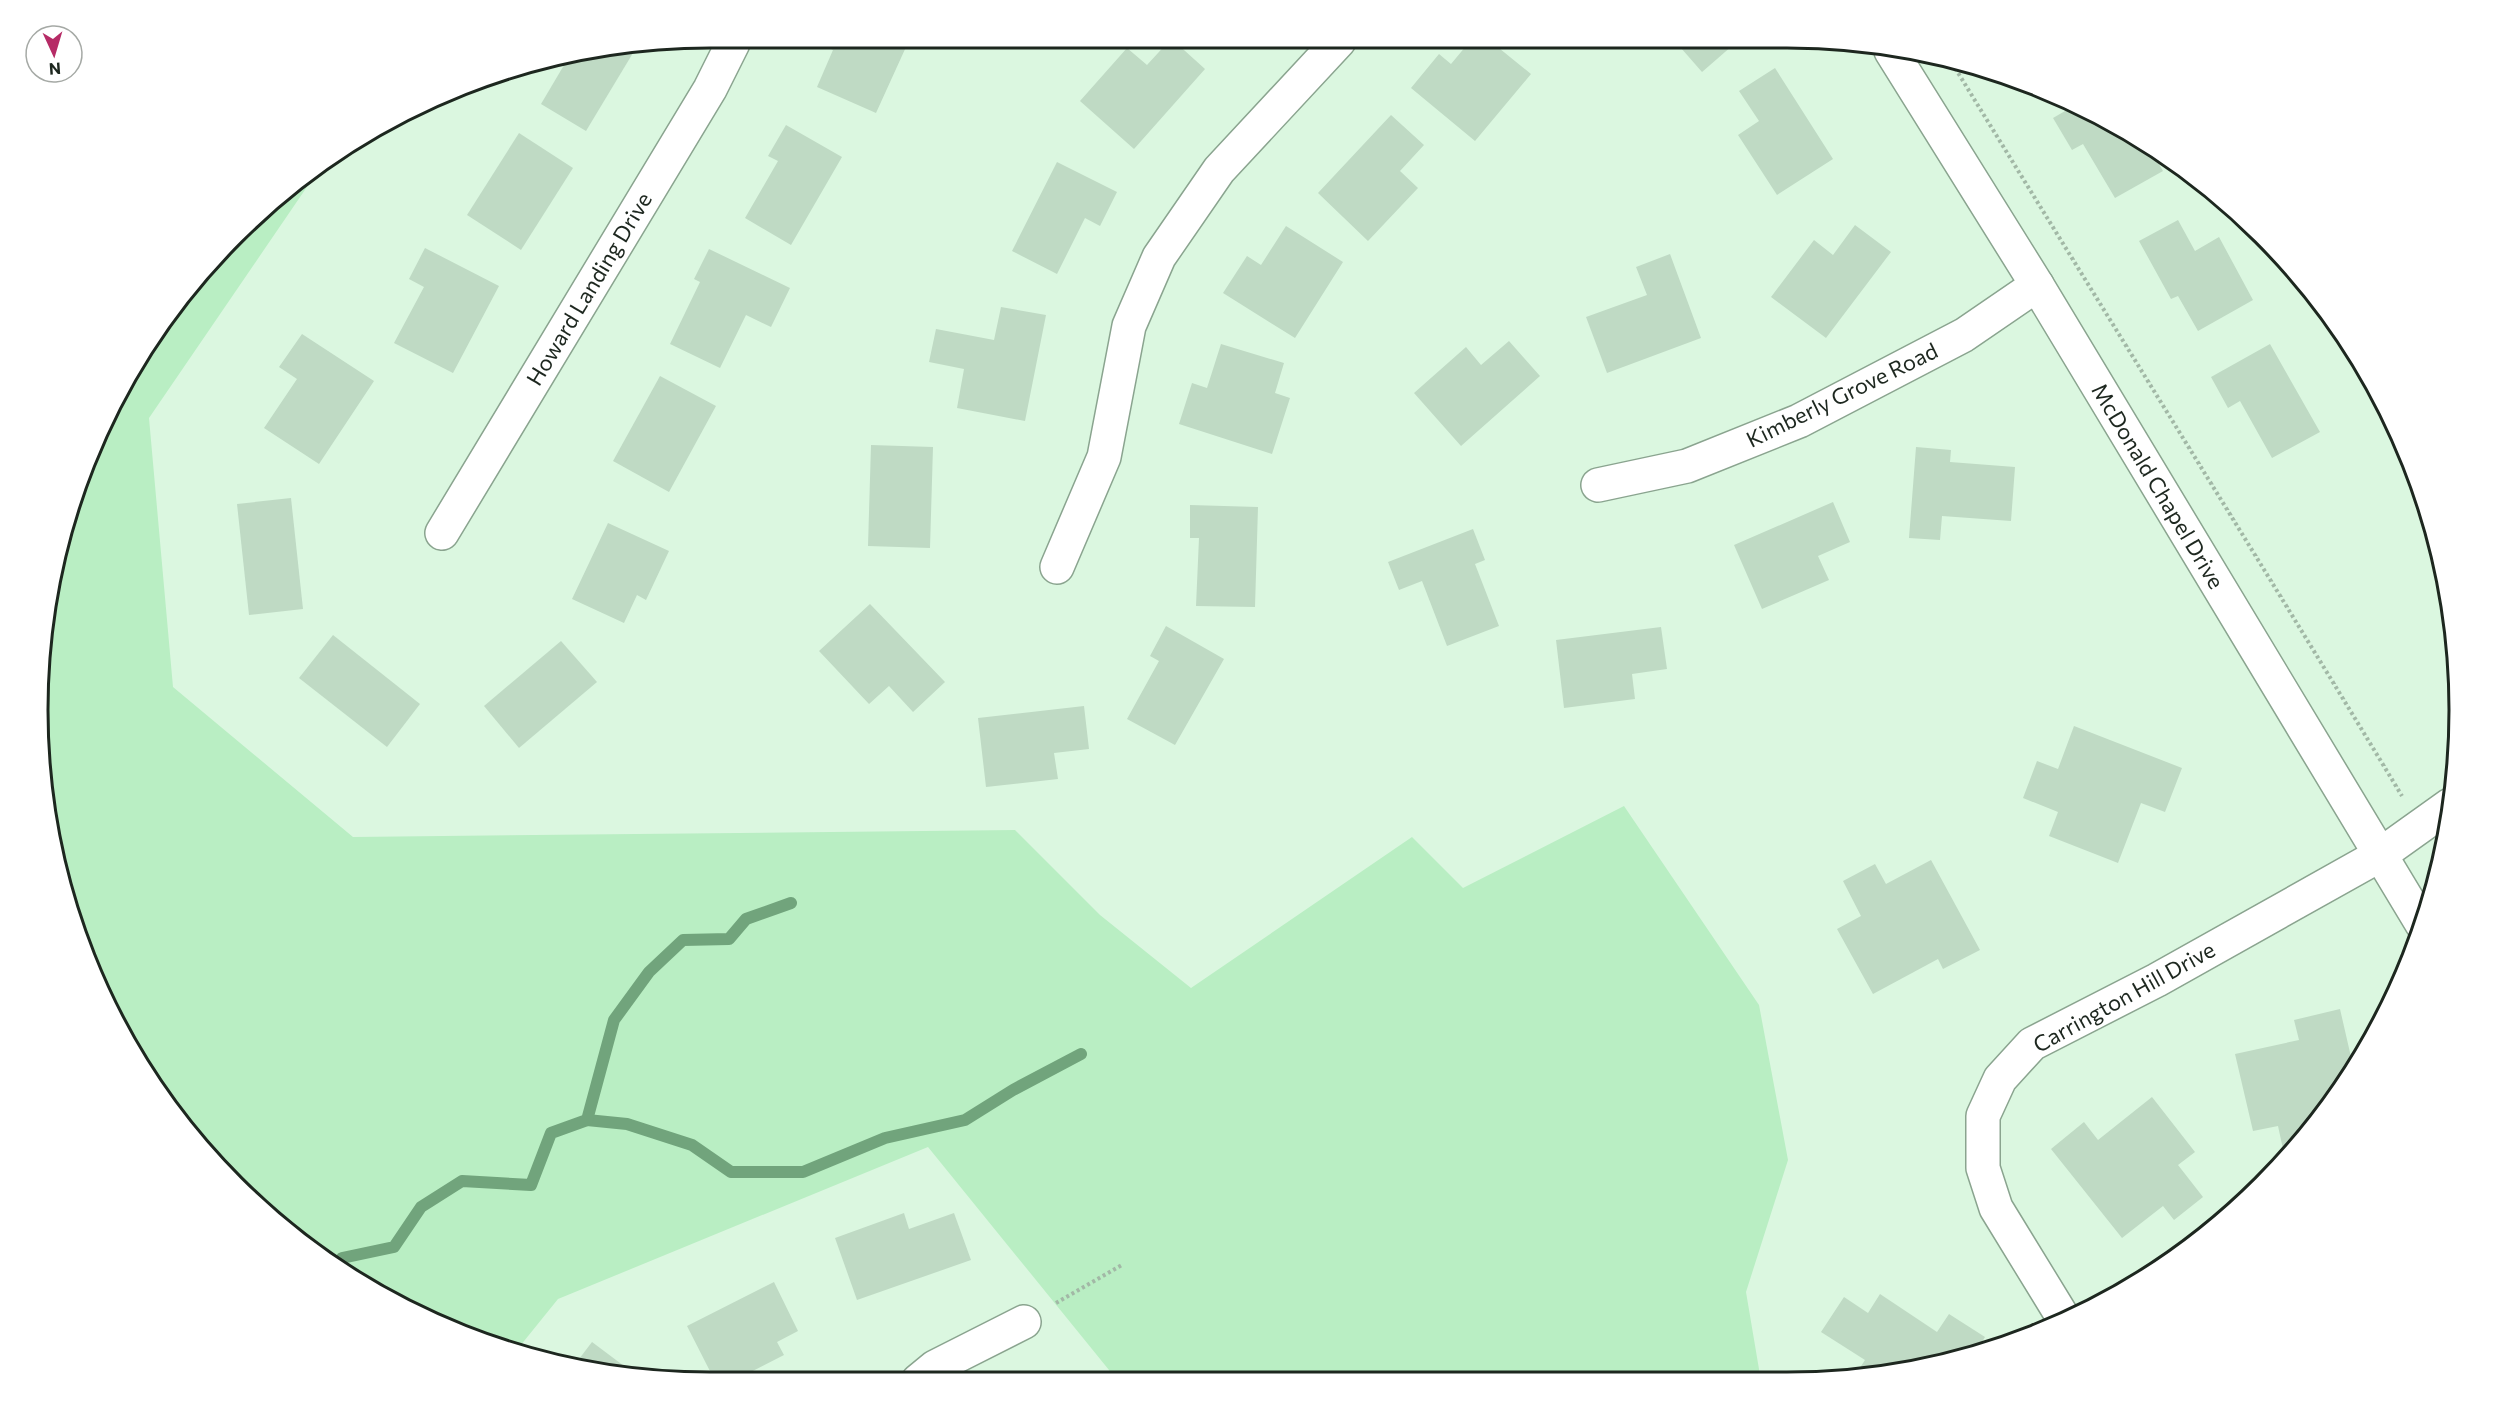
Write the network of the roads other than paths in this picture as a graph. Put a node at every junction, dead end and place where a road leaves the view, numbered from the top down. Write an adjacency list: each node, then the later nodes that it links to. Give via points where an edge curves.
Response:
1 (731, 48): 6 (street, Howard Landing Drive)
2 (1333, 48): 7 (street, via 1219,170 1159,257 1129,326 1104,457)
3 (1895, 58): 4 (street, McDonald Chapel Drive)
4 (2037, 285): 5 (street, Kimberly Grove Road, via 1964,335 1799,421 1687,466); 9 (street, McDonald Chapel Drive)
5 (1598, 485)
6 (442, 533)
7 (1057, 567)
8 (2440, 812): 9 (street, Carrington Hill Drive)
9 (2380, 855): 10 (street, McDonald Chapel Drive); 11 (street, Carrington Hill Drive, via 2157,980 2032,1044 2000,1079 1983,1116 1983,1168 1996,1208)
10 (2416, 915)
11 (2060, 1313)
12 (1024, 1322): 13 (street)
13 (929, 1372)

